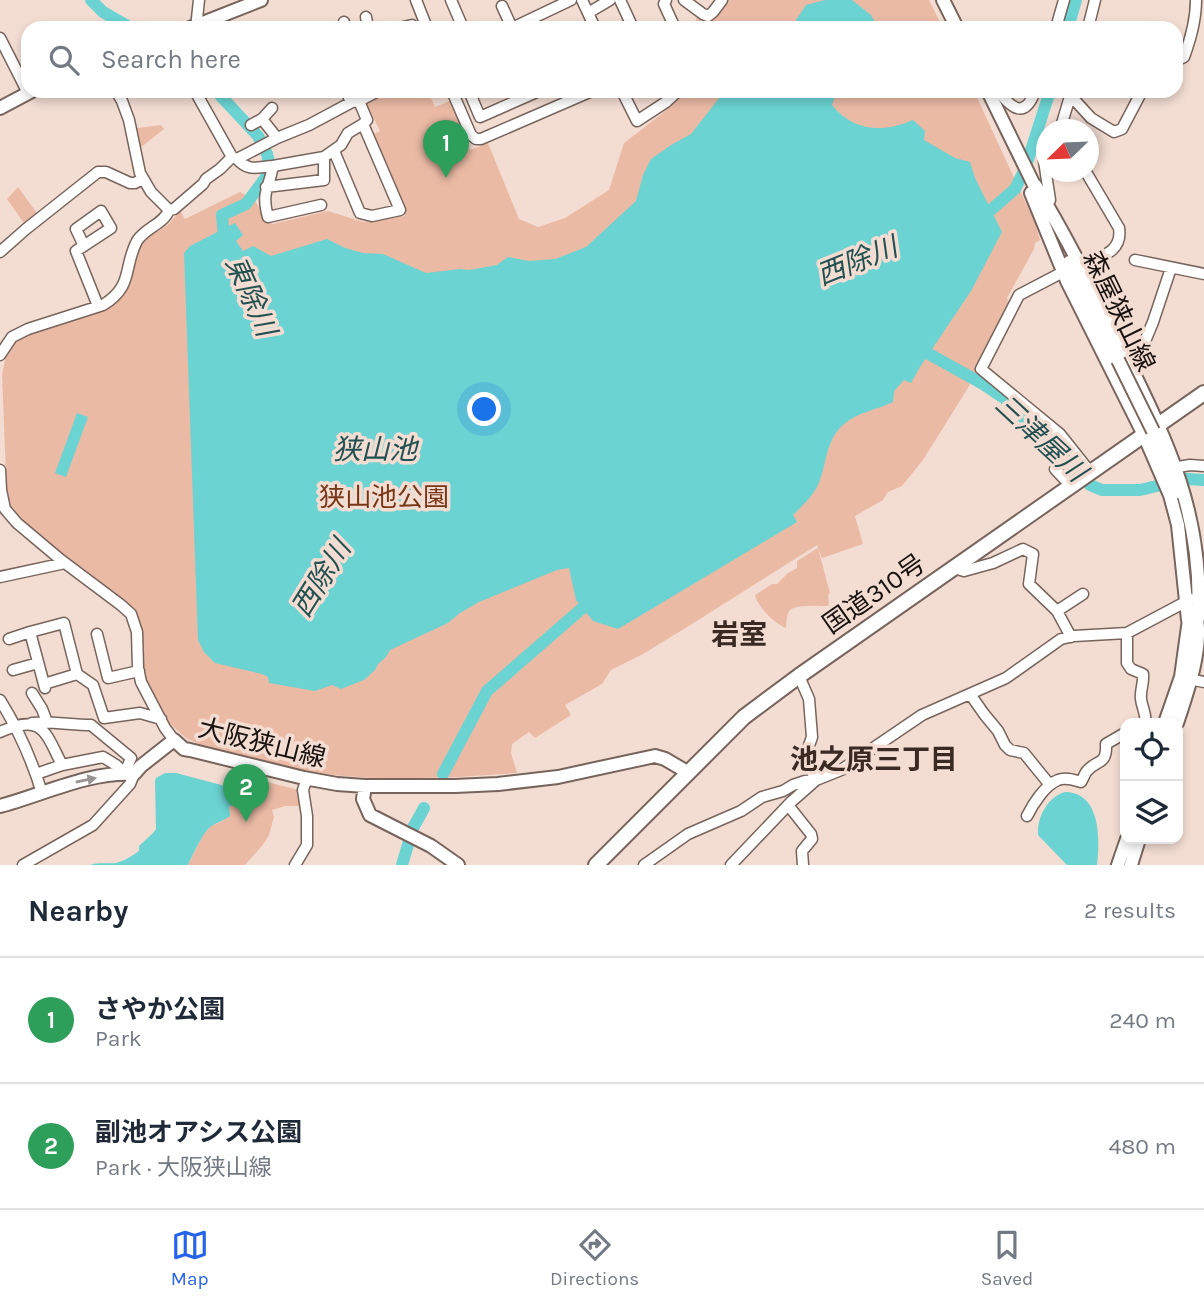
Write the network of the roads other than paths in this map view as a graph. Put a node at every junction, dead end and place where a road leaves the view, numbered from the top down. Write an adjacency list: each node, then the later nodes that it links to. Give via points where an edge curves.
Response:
1 (199, 0): 19 (street)
2 (261, 0): 20 (main road)
3 (416, 0): 21 (street)
4 (451, 0): 22 (street)
5 (571, 0): 24 (street)
6 (582, 0): 18 (street)
7 (610, 0): 18 (street)
8 (620, 0): 26 (street)
9 (666, 0): 27 (street)
10 (684, 0): 11 (street, via 708,16)
11 (722, 0)
12 (936, 0): 28 (main road)
13 (943, 0): 29 (main road)
14 (1064, 0): 30 (street)
15 (1095, 0): 31 (street)
16 (1196, 0): 33 (street)
17 (502, 6): 23 (street)
18 (588, 13): 25 (street)
19 (195, 21)
20 (209, 21)
21 (424, 21)
22 (460, 21)
23 (509, 21)
24 (527, 21)
25 (592, 21)
26 (630, 21)
27 (672, 21)
28 (946, 21)
29 (954, 21)
30 (1058, 21)
31 (1090, 21)
32 (0, 38): 34 (street)
33 (1183, 58)
34 (21, 76)
35 (21, 97): 56 (main road)
36 (120, 98): 68 (street)
37 (199, 98): 66 (street)
38 (352, 98): 54 (street)
39 (363, 98): 54 (street)
40 (455, 98): 43 (street, via 476,139)
41 (472, 98): 42 (street, via 480,117)
42 (523, 98)
43 (576, 98)
44 (626, 98): 55 (street, via 637,121)
45 (665, 98): 55 (street)
46 (670, 98): 55 (street)
47 (985, 98): 62 (main road, 森屋狭山線)
48 (992, 98): 62 (main road, 森屋狭山線)
49 (1003, 98): 50 (street, via 1018,109)
50 (1032, 98)
51 (1069, 98): 59 (street)
52 (1075, 98): 53 (street, via 1091,118 1114,132 1122,129)
53 (1138, 98)
54 (355, 102): 60 (street, via 367,120); 63 (street)
55 (666, 102)
56 (0, 108)
57 (272, 108): 58 (street)
58 (262, 119): 61 (street); 63 (street)
59 (1063, 119)
60 (363, 124): 64 (street); 64 (street, via 400,210 372,216 360,213)
61 (251, 125)
62 (1006, 135): 72 (main road, 森屋狭山線)
63 (277, 138): 66 (street)
64 (334, 150): 65 (street)
65 (324, 157): 67 (street); 71 (street, via 324,180)
66 (234, 158): 67 (street, via 244,167); 75 (street)
67 (270, 166): 71 (street)
68 (142, 179): 75 (street); 77 (street, via 130,183 98,172)
69 (1047, 182): 74 (street, via 1050,200)
70 (1092, 182): 79 (street, via 1120,235 1111,252)
71 (266, 187): 73 (street, via 268,217)
72 (1033, 189): 74 (main road, 森屋狭山線); 81 (main road)
73 (321, 205)
74 (1046, 208): 79 (main road); 87 (main road, 森屋狭山線, bridge)
75 (169, 209): 83 (street, via 137,241 118,293)
76 (84, 246): 83 (street, via 76,251)
77 (0, 252)
78 (1135, 260): 80 (street)
79 (1080, 266): 85 (main road)
80 (1171, 268): 82 (street); 85 (street, via 1136,363)
81 (1063, 272): 87 (main road); 92 (street, via 1019,295 981,369 1060,434)
82 (1204, 274)
83 (99, 306): 84 (street, via 29,328 12,337)
84 (0, 355)
85 (1130, 366): 87 (main road)
86 (1204, 393): 87 (highway, 国道310号)
87 (1152, 430): 90 (main road); 92 (highway, 国道310号); 94 (main road); 94 (main road, via 1162,474)
88 (1204, 466): 90 (street)
89 (1055, 469): 93 (street)
90 (1179, 469): 94 (main road)
91 (0, 470): 95 (street)
92 (1090, 473): 93 (highway, 国道310号)
93 (1071, 486): 97 (highway, 国道310号)
94 (1179, 496): 100 (main road)
95 (2, 504): 96 (street, via 17,523)
96 (65, 563): 98 (street); 109 (street, via 131,614)
97 (954, 568): 101 (street, via 964,571 1023,549 1033,554 1029,584); 111 (highway, 国道310号)
98 (0, 577)
99 (1083, 594): 101 (street)
100 (1196, 597): 103 (street); 112 (main road)
101 (1057, 611): 105 (street)
102 (30, 632): 106 (street); 107 (street); 110 (street, via 64,623)
103 (1127, 633): 105 (street); 116 (street, via 1127,663 1143,674 1140,695)
104 (97, 634): 109 (street, via 108,678)
105 (1071, 637): 114 (street, via 1061,639 1006,678)
106 (9, 639)
107 (38, 663): 108 (street); 110 (street, via 44,686)
108 (13, 670)
109 (139, 671): 119 (street)
110 (77, 674): 119 (street, via 93,685 103,718 140,713)
111 (799, 676): 128 (highway, 国道310号, via 744,717); 131 (street, via 809,699 812,737 804,757)
112 (1192, 680): 117 (main road); 118 (main road)
113 (32, 693): 120 (street)
114 (970, 694): 131 (street, via 927,712 841,770); 132 (street, via 1004,745 1024,753)
115 (0, 700): 122 (street)
116 (1145, 718)
117 (1168, 718)
118 (1179, 718)
119 (160, 719): 125 (street)
120 (47, 722): 121 (street); 127 (street, via 91,725 131,758)
121 (32, 723): 122 (street); 126 (street, via 44,730)
122 (15, 725): 123 (street); 129 (street)
123 (0, 732)
124 (1120, 736): 132 (street, via 1105,744 1104,759 1086,771 1082,782 1058,780)
125 (174, 740): 127 (main road, 大阪狭山線); 130 (main road, 大阪狭山線, via 184,749)
126 (62, 765): 127 (street, via 103,757); 129 (street)
127 (130, 773): 134 (main road, one-way to 127, via 74,782); 140 (street, via 131,784 93,825)
128 (689, 773): 133 (main road, 大阪狭山線, via 655,756 558,777 498,784); 143 (highway, 国道310号)
129 (36, 774): 134 (street)
130 (307, 778): 133 (main road, 大阪狭山線); 141 (street, via 303,790 307,845)
131 (816, 780): 135 (street); 144 (street, via 762,797 688,834)
132 (1050, 785): 137 (street)
133 (365, 786): 142 (main road, via 363,800 370,815)
134 (42, 793): 136 (main road)
135 (788, 804): 145 (street); 146 (street, via 811,834 810,843 802,850)
136 (0, 806)
137 (1027, 816)
138 (1125, 844): 147 (main road)
139 (1137, 844): 148 (main road)
140 (23, 865)
141 (295, 865)
142 (458, 865)
143 (596, 865)
144 (644, 865)
145 (731, 865)
146 (803, 865)
147 (1118, 865)
148 (1131, 865)

